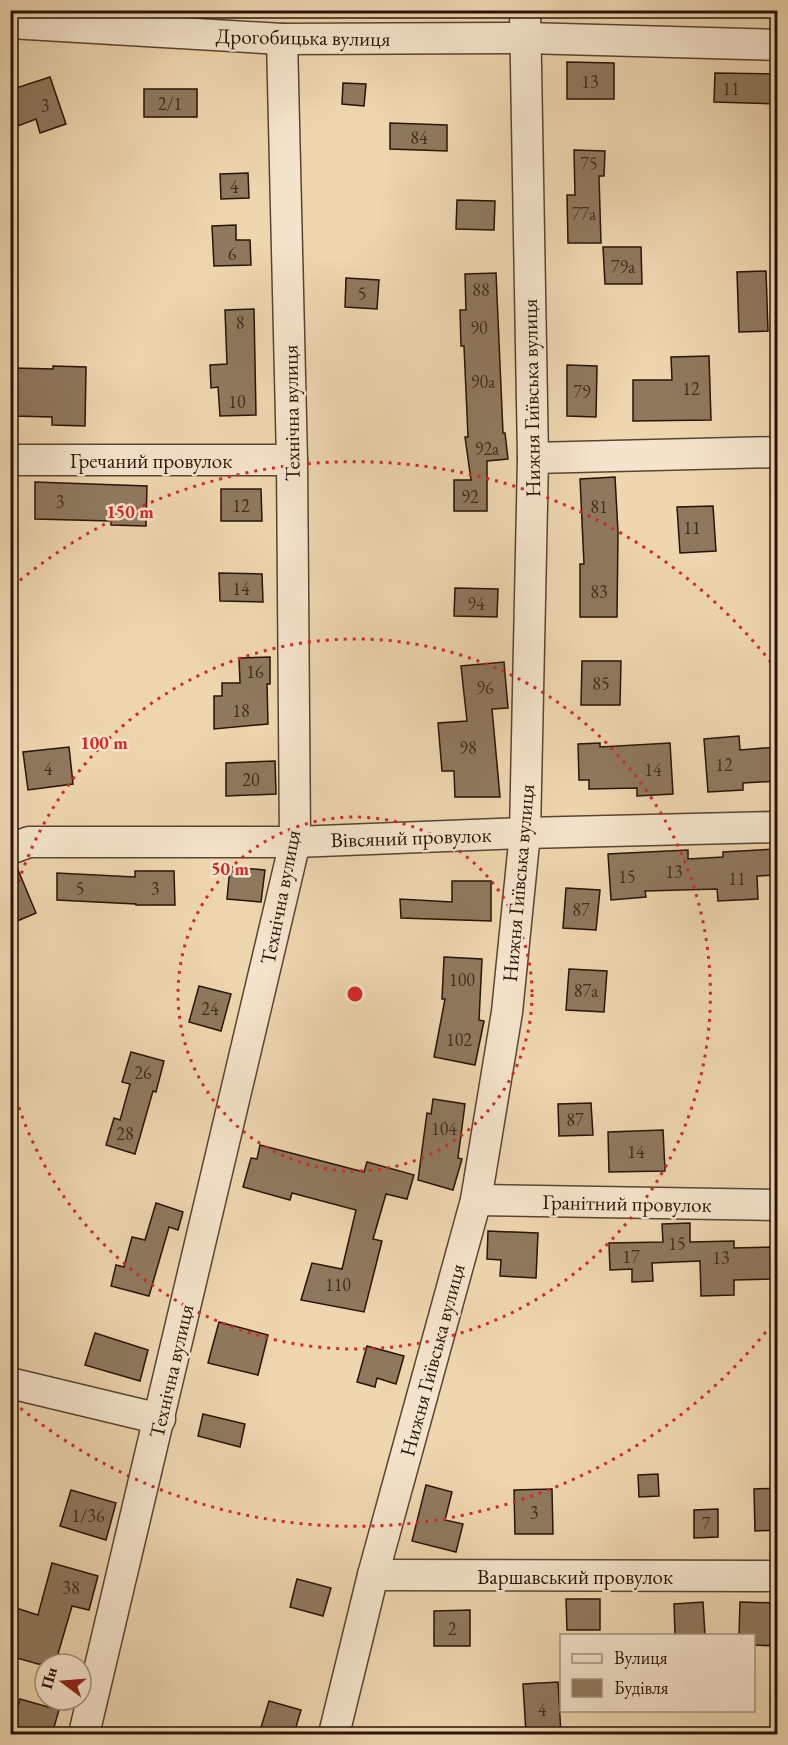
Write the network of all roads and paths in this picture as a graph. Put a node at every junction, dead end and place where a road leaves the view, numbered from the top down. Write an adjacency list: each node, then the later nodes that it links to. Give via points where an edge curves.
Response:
1 (10, 23): 3 (street, Дрогобицька вулиця)
2 (525, 24): 3 (street, Дрогобицька вулиця); 4 (street, Дрогобицька вулиця); 6 (street, Нижня Гиївська вулиця)
3 (282, 39): 8 (street, Технічна вулиця)
4 (777, 45)
5 (777, 452): 6 (street)
6 (533, 458): 10 (street, Нижня Гиївська вулиця)
7 (10, 460): 8 (street, Гречаний провулок)
8 (292, 460): 11 (street, Технічна вулиця)
9 (777, 827): 10 (street, Вівсяний провулок)
10 (525, 833): 11 (street, Вівсяний провулок); 13 (street, Нижня Гиївська вулиця, via 507,1012)
11 (295, 842): 12 (street, Вівсяний провулок, via 29,842); 16 (street, Технічна вулиця)
12 (10, 849)
13 (476, 1200): 14 (street, Гранітний провулок); 17 (street, Нижня Гиївська вулиця)
14 (777, 1205)
15 (10, 1383): 16 (street)
16 (160, 1419): 19 (street, Технічна вулиця)
17 (373, 1575): 18 (street, Варшавський провулок); 20 (street, Нижня Гиївська вулиця)
18 (777, 1576)
19 (84, 1734)
20 (334, 1734)

